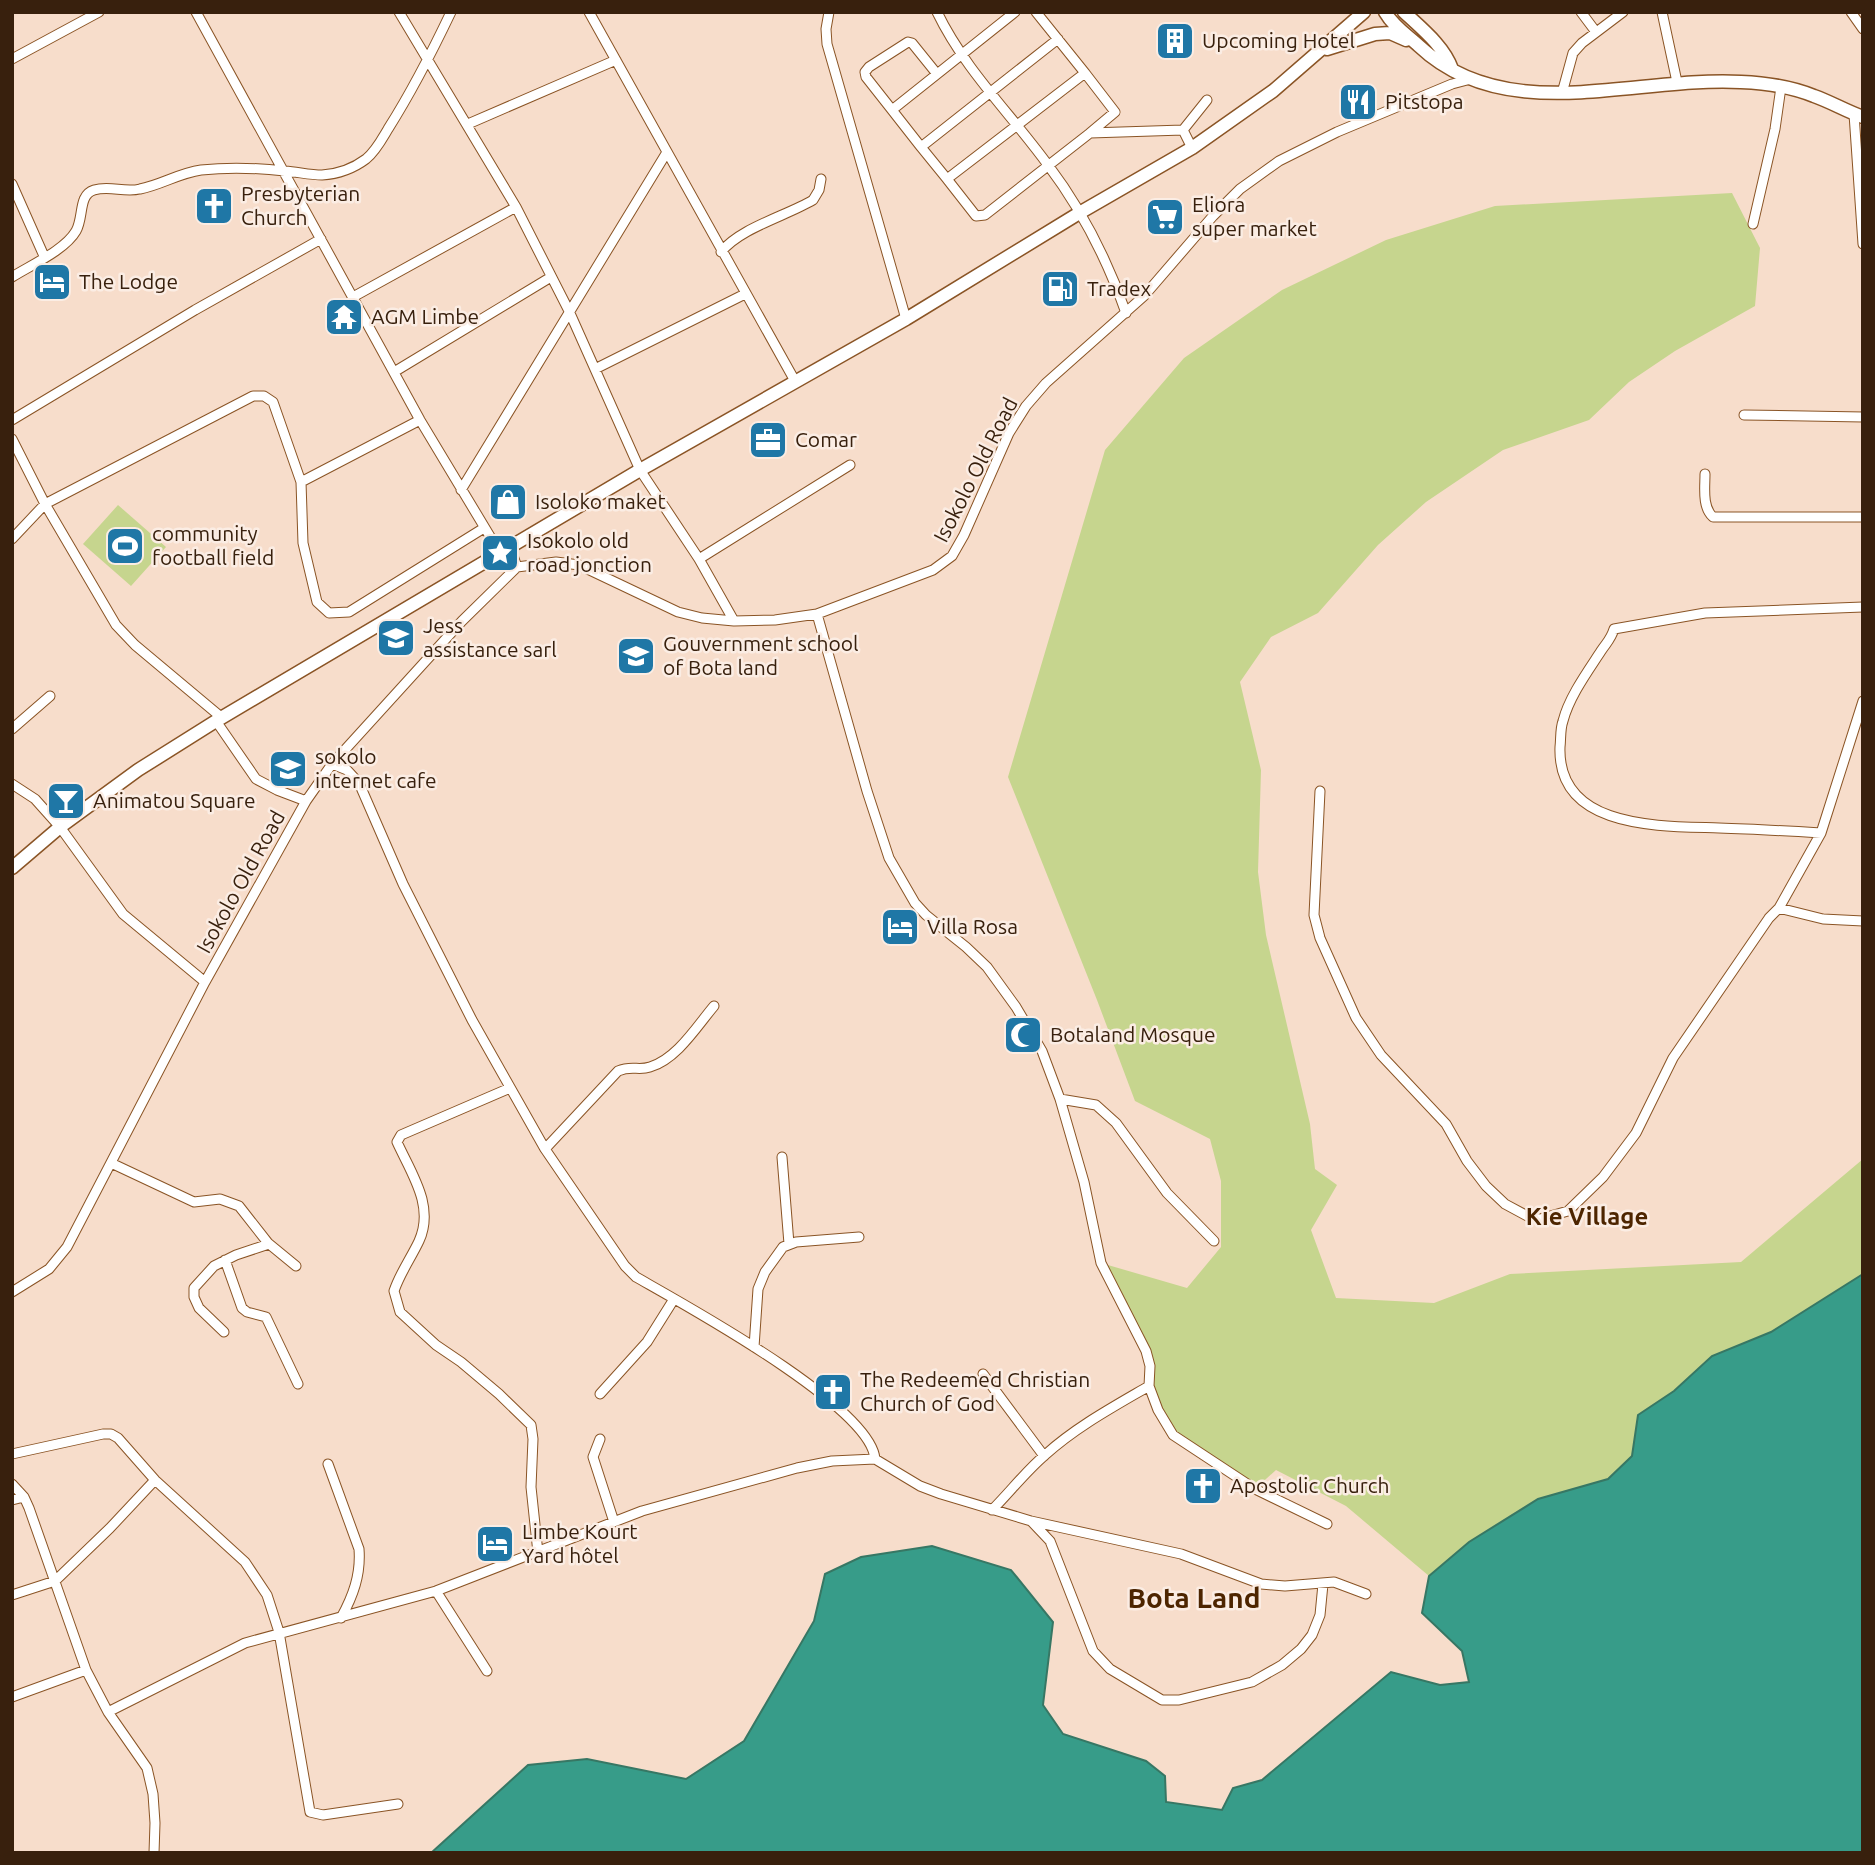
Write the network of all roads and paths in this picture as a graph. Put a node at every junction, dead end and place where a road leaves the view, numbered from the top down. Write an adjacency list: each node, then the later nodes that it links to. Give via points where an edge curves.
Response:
1 (99, 12): 25 (street)
2 (196, 12): 47 (street)
3 (399, 12): 27 (street)
4 (451, 12): 27 (street)
5 (589, 12): 26 (street)
6 (829, 12): 64 (street, via 827,44)
7 (937, 12): 24 (street)
8 (1015, 12): 24 (street)
9 (1036, 12): 21 (street)
10 (1364, 12): 23 (highway)
11 (1385, 12): 22 (highway)
12 (1404, 12): 20 (highway)
13 (1421, 12): 20 (highway)
14 (1581, 12): 19 (street)
15 (1623, 12): 19 (street)
16 (1662, 12): 32 (street)
17 (1851, 12): 18 (street)
18 (1863, 29)
19 (1596, 32): 35 (street, via 1573,53)
20 (1429, 35): 28 (highway)
21 (1058, 39): 29 (street); 34 (street)
22 (1418, 45): 23 (highway, via 1391,33 1375,34); 28 (highway)
23 (1320, 52): 44 (highway)
24 (962, 56): 30 (street); 34 (street)
25 (12, 59)
26 (616, 60): 39 (street); 45 (street)
27 (429, 61): 39 (street); 47 (street, via 365,160 337,173)
28 (1452, 69): 31 (highway)
29 (1085, 73): 40 (street); 42 (street, via 1115,113)
30 (937, 74): 37 (street); 37 (street, via 908,42 869,67 866,77)
31 (1471, 79): 35 (highway, via 1495,87); 63 (street, Isokolo Old Road, via 1336,132 1279,160 1213,216)
32 (1677, 82): 33 (highway); 35 (highway)
33 (1781, 87): 38 (highway, via 1811,94); 53 (street)
34 (989, 92): 40 (street); 43 (street)
35 (1562, 93)
36 (1206, 100): 41 (street)
37 (892, 110): 43 (street)
38 (1858, 115): 55 (street)
39 (468, 124): 51 (street)
40 (1015, 125): 46 (street); 48 (street)
41 (1183, 130): 42 (street); 44 (street)
42 (1090, 133): 46 (street)
43 (921, 147): 48 (street)
44 (1192, 148): 52 (highway)
45 (667, 152): 56 (street); 62 (street)
46 (1048, 164): 48 (street, via 985,215 976,216); 52 (street)
47 (283, 171): 54 (street); 57 (street, via 202,170 132,191 94,190 83,199 82,218 74,233)
48 (947, 178)
49 (821, 179): 56 (street, via 813,200 747,233)
50 (12, 184): 57 (street)
51 (516, 207): 59 (street); 61 (street)
52 (1081, 212): 63 (street); 64 (highway)
53 (1753, 224)
54 (321, 239): 61 (street); 70 (street)
55 (1863, 244)
56 (722, 252): 60 (street)
57 (44, 256): 58 (street)
58 (12, 277)
59 (551, 277): 62 (street); 66 (street)
60 (745, 294): 65 (street); 67 (street)
61 (353, 297): 66 (street)
62 (569, 311): 65 (street); 77 (street)
63 (1126, 313): 86 (street, Isokolo Old Road, via 1026,406 952,556 933,570)
64 (906, 319): 67 (highway)
65 (595, 369): 74 (street)
66 (394, 372): 71 (street)
67 (795, 381): 74 (highway)
68 (1744, 415): 69 (street)
69 (1863, 418)
70 (12, 420)
71 (420, 420): 76 (street); 77 (street)
72 (12, 439): 78 (street)
73 (850, 465): 83 (street)
74 (640, 470): 82 (highway); 83 (street)
75 (1705, 474): 79 (street, via 1705,504 1713,517)
76 (301, 482): 78 (street, via 273,402 253,396); 80 (street, via 303,543 317,602 329,613 349,612)
77 (461, 490): 80 (street)
78 (45, 504): 81 (street); 90 (street, via 116,625)
79 (1863, 517)
80 (484, 528): 82 (street)
81 (12, 539)
82 (505, 550): 84 (street); 90 (highway)
83 (699, 559): 87 (street)
84 (517, 567): 87 (street, Isokolo Old Road, via 556,562 579,565 678,612); 92 (street, Isokolo Old Road)
85 (1863, 607): 97 (street, via 1705,612 1614,629 1575,694 1561,728 1563,778 1593,809 1628,822)
86 (817, 614): 87 (street, Isokolo Old Road); 104 (street, via 889,858 915,903 978,957 1003,988 1042,1051)
87 (734, 621)
88 (50, 696): 91 (street)
89 (1863, 701): 97 (street)
90 (218, 719): 95 (street, via 256,779); 96 (highway)
91 (12, 729)
92 (332, 764): 95 (street, Isokolo Old Road); 103 (street, via 347,770 359,783 419,916)
93 (12, 784): 96 (street, via 35,799)
94 (1320, 791): 99 (street, via 1314,915 1356,1018 1381,1055 1446,1124 1486,1186 1531,1218 1568,1211 1603,1177 1632,1139 1678,1052)
95 (306, 801): 101 (street, Isokolo Old Road)
96 (60, 827): 98 (highway); 101 (street, via 123,914)
97 (1821, 833): 99 (street)
98 (12, 868)
99 (1779, 908): 100 (street, via 1824,919)
100 (1863, 921)
101 (205, 982): 107 (street, Isokolo Old Road)
102 (714, 1006): 105 (street, via 667,1058 651,1067 618,1071)
103 (510, 1088): 105 (street); 135 (street, via 401,1135 397,1142 424,1200 425,1217 419,1242 394,1291 400,1312 531,1425)
104 (1060, 1099): 109 (street, via 1096,1105 1116,1123 1167,1193); 120 (street, via 1101,1263 1146,1351)
105 (545, 1149): 115 (street, via 631,1272)
106 (782, 1157): 111 (street)
107 (111, 1163): 110 (street, via 194,1202 220,1199 239,1206); 114 (street, Isokolo Old Road, via 57,1261)
108 (859, 1237): 111 (street)
109 (1214, 1241)
110 (270, 1244): 112 (street); 113 (street)
111 (789, 1244): 117 (street, via 777,1254 758,1289)
112 (225, 1260): 116 (street, via 194,1288 199,1308); 119 (street, via 242,1308 266,1317)
113 (296, 1266)
114 (12, 1292)
115 (674, 1299): 117 (street); 121 (street, via 647,1342)
116 (224, 1332)
117 (754, 1347): 125 (street, via 811,1384 865,1437)
118 (983, 1374): 124 (street)
119 (298, 1384)
120 (1149, 1386): 124 (street); 134 (street, via 1173,1436 1255,1489)
121 (600, 1394)
122 (600, 1439): 133 (street, via 593,1457)
123 (12, 1454): 127 (street, via 111,1434)
124 (1044, 1455): 131 (street)
125 (875, 1459): 131 (street, via 920,1486); 133 (street, via 806,1466)
126 (328, 1464): 141 (street, via 359,1549 352,1597)
127 (155, 1480): 136 (street); 142 (street, via 245,1562 267,1595)
128 (12, 1484): 129 (street)
129 (24, 1497): 130 (street); 136 (street)
130 (12, 1500)
131 (992, 1510): 132 (street)
132 (1031, 1521): 137 (street, via 1181,1554 1261,1584); 137 (street, via 1050,1541 1093,1651 1110,1669 1162,1700 1252,1682 1282,1665 1312,1635 1320,1615)
133 (614, 1522): 135 (street)
134 (1327, 1524)
135 (538, 1553): 138 (street)
136 (55, 1581): 140 (street); 143 (street)
137 (1323, 1584): 139 (street, via 1336,1583)
138 (436, 1591): 141 (street); 144 (street)
139 (1366, 1594)
140 (12, 1595)
141 (341, 1618): 142 (street)
142 (279, 1632): 146 (street, via 222,1654); 147 (street, via 310,1812 323,1815)
143 (86, 1670): 145 (street); 146 (street)
144 (488, 1671)
145 (12, 1698)
146 (108, 1713): 148 (street, via 147,1768 153,1794)
147 (398, 1804)
148 (154, 1853)

